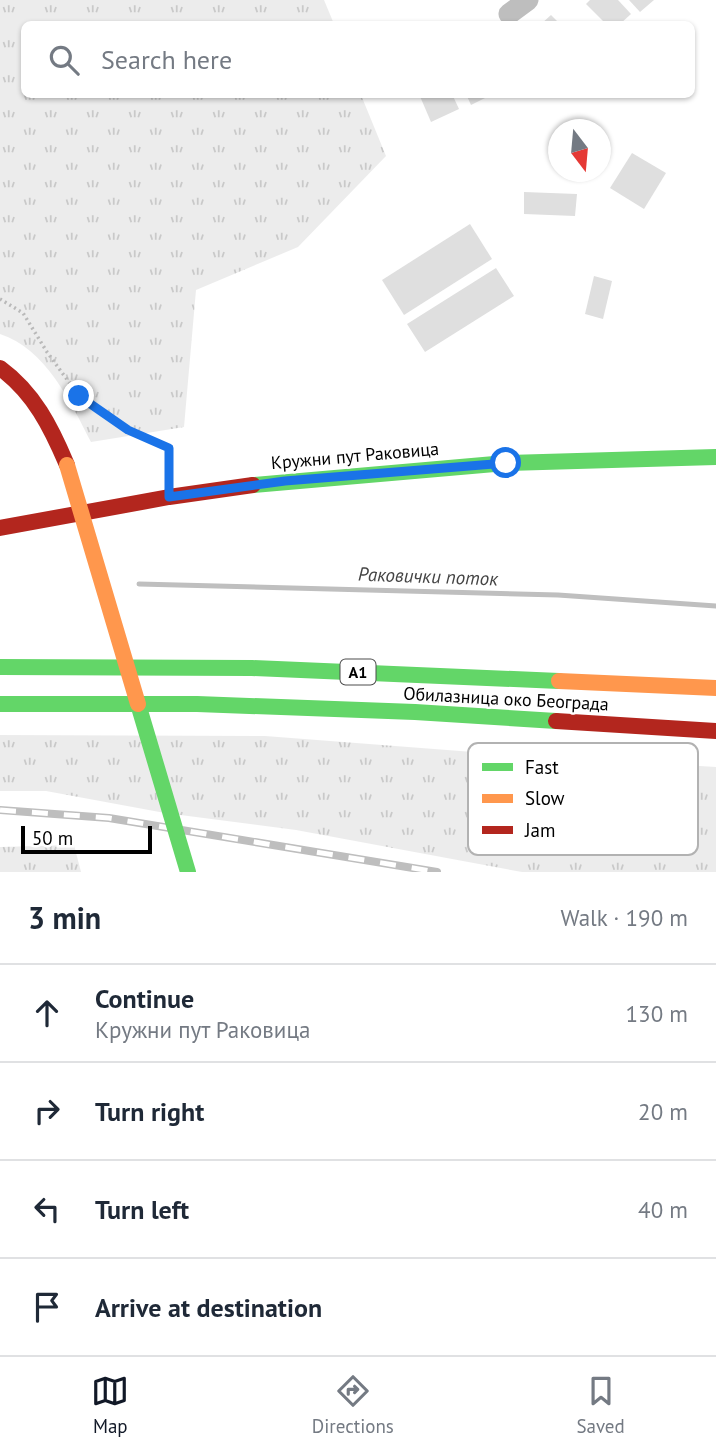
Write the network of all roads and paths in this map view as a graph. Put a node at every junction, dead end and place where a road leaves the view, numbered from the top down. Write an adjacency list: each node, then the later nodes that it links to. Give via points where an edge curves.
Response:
1 (528, 0): 2 (street)
2 (509, 14)
3 (0, 299): 6 (path, via 23,313 79,396 128,430 169,448)
4 (0, 368): 12 (main road, bridge, via 41,407 66,465)
5 (716, 457): 6 (main road, Кружни пут Раковица, via 417,469)
6 (169, 497): 7 (main road, Кружни пут Раковица)
7 (0, 528)
8 (0, 667): 9 (main road, Обилазница око Београда / A1, via 251,668)
9 (716, 688)
10 (0, 704): 11 (main road, Обилазница око Београда / A1, via 374,710)
11 (716, 731)
12 (188, 872)

